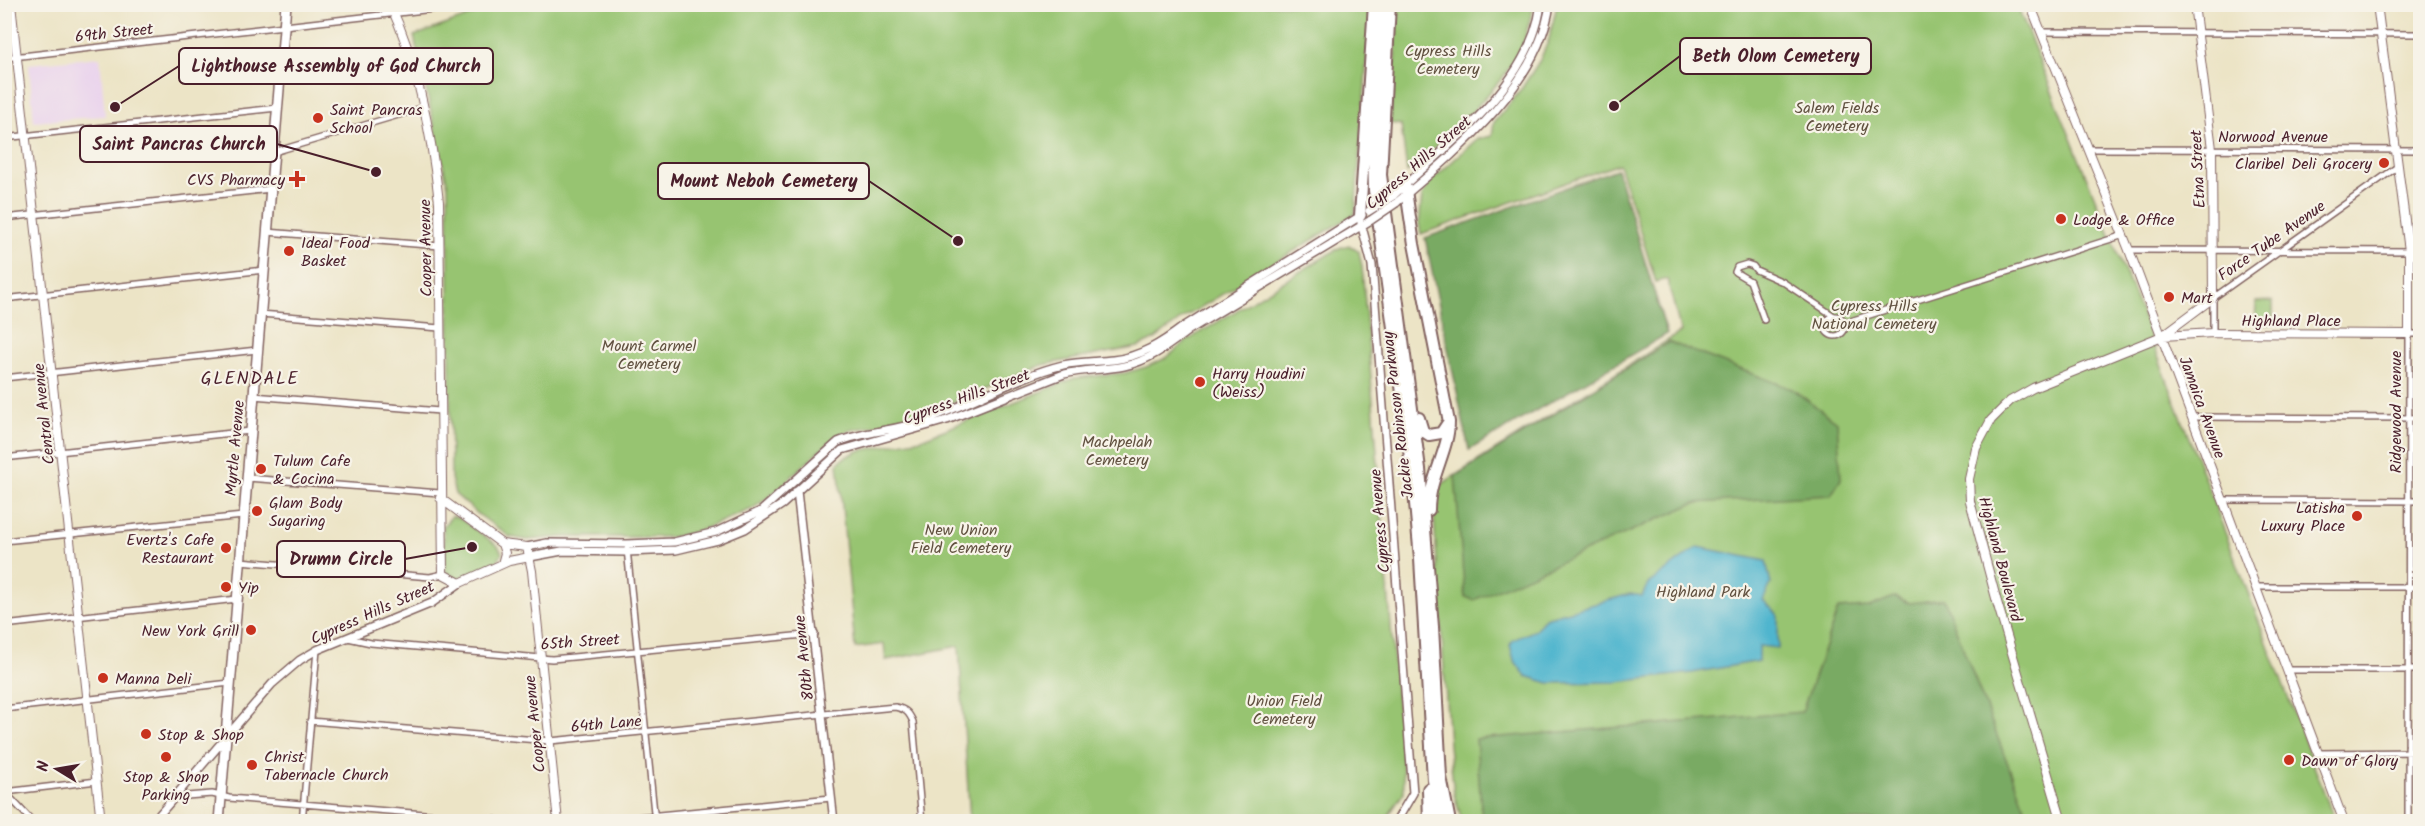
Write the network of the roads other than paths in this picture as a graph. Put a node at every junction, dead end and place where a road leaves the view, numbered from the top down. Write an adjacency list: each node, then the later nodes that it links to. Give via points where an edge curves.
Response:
1 (11, 4): 19 (main road, Central Avenue)
2 (286, 4): 14 (main road, Myrtle Avenue)
3 (390, 4): 13 (main road, Cooper Avenue)
4 (1374, 4): 35 (highway)
5 (1382, 4): 109 (highway, Jackie Robinson Parkway, via 1373,180 1414,492)
6 (1390, 4): 60 (highway, Jackie Robinson Parkway, via 1381,175)
7 (1541, 4): 31 (street, Cypress Hills Street, via 1532,43 1520,65 1471,124)
8 (1550, 4): 31 (street, Cypress Hills Street, via 1538,50 1513,89 1479,128)
9 (2030, 4): 15 (main road, Jamaica Avenue)
10 (2194, 4): 16 (main road, Etna Street)
11 (2377, 4): 17 (main road, Ridgewood Avenue)
12 (478, 5): 13 (street, 69th Street)
13 (395, 15): 14 (street, 69th Street); 22 (main road, Cooper Avenue, via 409,50)
14 (285, 27): 19 (street, 69th Street); 21 (main road, Myrtle Avenue)
15 (2042, 32): 16 (street); 25 (main road, Jamaica Avenue)
16 (2197, 33): 17 (street); 26 (main road, Etna Street)
17 (2380, 33): 18 (street); 27 (main road, Ridgewood Avenue)
18 (2421, 34)
19 (17, 56): 20 (street, 69th Street); 23 (main road, Central Avenue)
20 (4, 58)
21 (277, 108): 23 (street); 29 (main road, Myrtle Avenue)
22 (423, 108): 29 (street); 38 (main road, Cooper Avenue, via 436,177)
23 (26, 136): 24 (street); 33 (main road, Central Avenue)
24 (4, 138)
25 (2090, 149): 26 (street, Norwood Avenue); 37 (main road, Jamaica Avenue)
26 (2212, 149): 27 (street, Norwood Avenue); 40 (main road, Etna Street)
27 (2395, 150): 28 (street, Norwood Avenue); 30 (main road, Ridgewood Avenue)
28 (2421, 150)
29 (274, 152): 32 (main road, Myrtle Avenue)
30 (2397, 167): 41 (street, Force Tube Avenue); 42 (main road, Ridgewood Avenue)
31 (1406, 188): 35 (street, Cypress Hills Street, bridge); 68 (highway)
32 (271, 189): 33 (street); 36 (main road, Myrtle Avenue)
33 (34, 215): 34 (street); 45 (main road, Central Avenue)
34 (4, 218)
35 (1365, 219): 53 (street, Cypress Hills Street); 53 (street, Cypress Hills Street); 133 (street, Cypress Avenue, via 1372,265 1413,793)
36 (267, 231): 38 (street); 44 (main road, Myrtle Avenue)
37 (2124, 235): 39 (main road, Jamaica Avenue); 51 (street)
38 (440, 246): 52 (main road, Cooper Avenue)
39 (2129, 250): 40 (street); 57 (main road, Jamaica Avenue)
40 (2214, 250): 41 (street); 47 (main road, Etna Street)
41 (2280, 250): 42 (street); 47 (street, Force Tube Avenue)
42 (2409, 251): 43 (street); 55 (main road, Ridgewood Avenue)
43 (2421, 251)
44 (264, 270): 45 (street); 48 (main road, Myrtle Avenue)
45 (43, 294): 46 (street); 61 (main road, Central Avenue)
46 (4, 298)
47 (2213, 298): 54 (street, Etna Street); 57 (main road, Force Tube Avenue)
48 (261, 314): 52 (street); 59 (main road, Myrtle Avenue)
49 (1834, 316): 50 (street, via 1753,266 1737,267 1735,272 1750,281); 51 (street); 51 (street, via 1825,323 1830,334 1840,334)
50 (1764, 320)
51 (1844, 322)
52 (440, 328): 64 (main road, Cooper Avenue)
53 (1185, 330): 58 (street, Cypress Hills Street)
54 (2213, 333): 55 (main road, Highland Place); 57 (main road, Highland Place)
55 (2409, 334): 56 (street, Highland Place); 66 (street, Ridgewood Avenue)
56 (2421, 334)
57 (2162, 336): 65 (main road, Jamaica Avenue); 137 (main road, Highland Boulevard, via 2010,401 1991,420 1976,448 1969,479 1970,501 1997,602)
58 (1161, 348): 73 (street, Cypress Hills Street, via 1124,366 1064,374 947,420 842,450); 83 (street, Cypress Hills Street, via 1114,360 1061,366 921,422 852,436 838,442 761,511 696,539)
59 (257, 350): 61 (street); 63 (main road, Myrtle Avenue)
60 (1408, 372): 68 (highway, via 1423,431 1438,435); 87 (highway, Jackie Robinson Parkway)
61 (52, 373): 62 (street); 70 (main road, Central Avenue)
62 (4, 378)
63 (254, 396): 64 (street); 69 (main road, Myrtle Avenue)
64 (440, 411): 74 (main road, Cooper Avenue)
65 (2192, 417): 66 (street); 75 (main road, Jamaica Avenue)
66 (2409, 418): 67 (street); 76 (street, Ridgewood Avenue)
67 (2421, 418)
68 (1449, 422): 87 (highway, via 1430,493)
69 (250, 431): 70 (street); 72 (main road, Myrtle Avenue)
70 (61, 452): 71 (street); 79 (main road, Central Avenue)
71 (4, 458)
72 (247, 478): 74 (street); 78 (main road, Myrtle Avenue)
73 (797, 491): 83 (street, Cypress Hills Street, via 768,515 718,540 676,550); 96 (street, 80th Avenue)
74 (440, 496): 81 (main road); 88 (main road, Cooper Avenue)
75 (2223, 500): 76 (street); 90 (main road, Jamaica Avenue)
76 (2408, 501): 77 (street); 91 (street, Ridgewood Avenue)
77 (2421, 501)
78 (243, 516): 79 (street); 85 (main road, Myrtle Avenue)
79 (70, 534): 80 (street); 94 (main road, Central Avenue)
80 (4, 541)
81 (502, 544): 82 (main road); 86 (main road)
82 (527, 547): 83 (street, Cypress Hills Street, via 547,543); 84 (main road, Cooper Avenue)
83 (627, 548): 84 (street, Cypress Hills Street); 99 (street)
84 (530, 557): 86 (main road, Cypress Hills Street); 100 (main road, Cooper Avenue)
85 (240, 561): 88 (street, via 430,577); 93 (main road, Myrtle Avenue)
86 (502, 564): 89 (main road, Cypress Hills Street)
87 (1428, 564): 136 (highway, Jackie Robinson Parkway, via 1441,777)
88 (443, 574): 89 (main road)
89 (460, 583): 97 (street, Cypress Hills Street, via 432,603)
90 (2256, 587): 91 (street); 102 (main road, Jamaica Avenue)
91 (2408, 587): 92 (street); 103 (street, Ridgewood Avenue)
92 (2421, 587)
93 (237, 599): 94 (street); 104 (main road, Myrtle Avenue)
94 (79, 616): 95 (street); 105 (main road, Central Avenue)
95 (4, 625)
96 (814, 633): 99 (street, 65th Street); 107 (street, 80th Avenue)
97 (348, 638): 98 (street, Cypress Hills Street); 100 (street, 65th Street)
98 (317, 650): 108 (street); 111 (street, Cypress Hills Street, via 272,684)
99 (638, 651): 100 (street, 65th Street); 110 (street)
100 (541, 658): 112 (main road, Cooper Avenue)
101 (2421, 669): 103 (street)
102 (2287, 670): 103 (street); 115 (main road, Jamaica Avenue)
103 (2408, 670): 113 (street, Ridgewood Avenue)
104 (230, 683): 105 (street); 111 (main road, Myrtle Avenue)
105 (88, 699): 106 (street); 116 (main road, Central Avenue)
106 (4, 709)
107 (823, 715): 110 (street, 64th Lane); 120 (street, 80th Avenue); 132 (street, 64th Lane, via 895,707 910,713)
108 (310, 721): 112 (street, 64th Lane); 121 (street)
109 (1430, 729): 134 (highway); 135 (highway, Jackie Robinson Parkway)
110 (646, 733): 112 (street, 64th Lane); 122 (street)
111 (226, 738): 118 (main road, Myrtle Avenue); 119 (street, Cypress Hills Street)
112 (550, 741): 129 (main road, Cooper Avenue)
113 (2408, 752): 114 (street); 115 (street); 139 (street, Ridgewood Avenue)
114 (2421, 752)
115 (2318, 753): 138 (main road, Jamaica Avenue)
116 (97, 781): 117 (street); 124 (main road, Central Avenue)
117 (5, 791): 123 (street)
118 (221, 796): 119 (street); 121 (street); 126 (main road, Myrtle Avenue)
119 (174, 797): 125 (street, Cypress Hills Street)
120 (831, 798): 122 (street); 131 (street, 80th Avenue)
121 (304, 804): 127 (street); 128 (street)
122 (654, 818): 130 (street)
123 (33, 822)
124 (101, 822)
125 (153, 822)
126 (219, 822)
127 (302, 822)
128 (522, 822)
129 (558, 822)
130 (587, 822)
131 (834, 822)
132 (922, 822)
133 (1396, 822)
134 (1429, 822)
135 (1440, 822)
136 (1450, 822)
137 (2062, 822)
138 (2344, 822)
139 (2408, 822)

